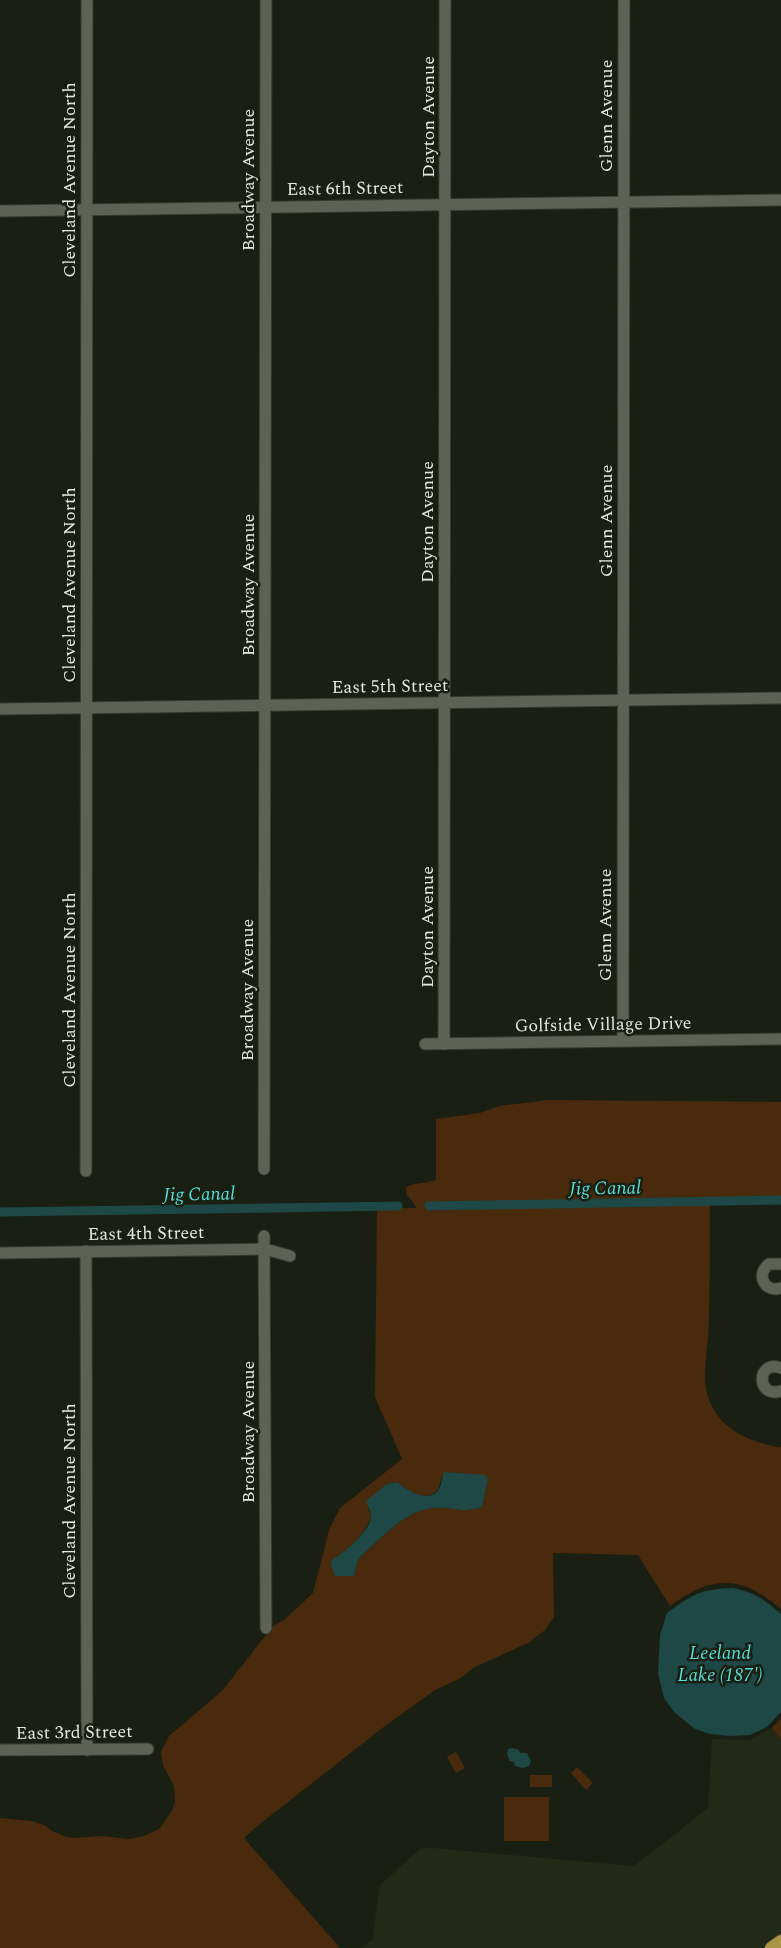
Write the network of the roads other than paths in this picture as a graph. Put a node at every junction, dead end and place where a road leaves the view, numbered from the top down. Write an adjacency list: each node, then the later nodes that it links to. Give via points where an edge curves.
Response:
1 (87, 0): 9 (street, Cleveland Avenue North)
2 (266, 0): 8 (street, Broadway Avenue)
3 (445, 0): 7 (street, Dayton Avenue)
4 (624, 0): 6 (street, Glenn Avenue)
5 (781, 200): 6 (street, East 6th Street)
6 (624, 202): 7 (street, East 6th Street); 12 (street, Glenn Avenue)
7 (445, 204): 8 (street, East 6th Street); 13 (street, Dayton Avenue)
8 (266, 207): 9 (street, East 6th Street); 14 (street, Broadway Avenue)
9 (87, 210): 10 (street, East 6th Street); 15 (street, Cleveland Avenue North)
10 (0, 211)
11 (781, 698): 12 (street, East 5th Street)
12 (623, 701): 13 (street, East 5th Street); 18 (street, Glenn Avenue)
13 (444, 703): 14 (street, East 5th Street); 20 (street, Dayton Avenue)
14 (266, 706): 15 (street, East 5th Street); 21 (street, Broadway Avenue)
15 (86, 708): 16 (street, East 5th Street); 22 (street, Cleveland Avenue North)
16 (0, 709)
17 (781, 1039): 18 (street, Golfside Village Drive)
18 (623, 1041): 20 (street, Golfside Village Drive)
19 (425, 1044): 20 (street, Golfside Village Drive)
20 (444, 1044)
21 (264, 1169)
22 (86, 1171)
23 (264, 1236): 24 (street, Broadway Avenue)
24 (265, 1249): 25 (street, East 4th Street); 27 (street, East 4th Street); 32 (street, Broadway Avenue)
25 (86, 1251): 26 (street, East 4th Street); 35 (street, Cleveland Avenue North)
26 (0, 1252)
27 (290, 1256)
28 (781, 1264): 29 (street, via 769,1264 762,1275 767,1287)
29 (781, 1288)
30 (781, 1368): 31 (street, via 767,1368 762,1376 763,1384 769,1390)
31 (781, 1391)
32 (266, 1628)
33 (148, 1749): 35 (street, East 3rd Street)
34 (0, 1750): 35 (street, East 3rd Street)
35 (87, 1750)
36 (781, 1941): 37 (main road)
37 (771, 1948)

